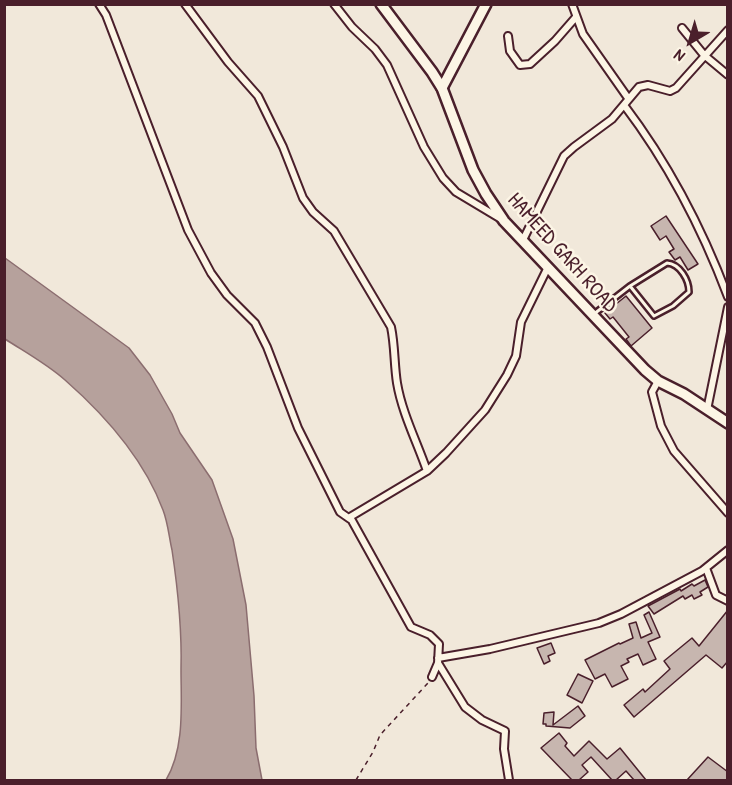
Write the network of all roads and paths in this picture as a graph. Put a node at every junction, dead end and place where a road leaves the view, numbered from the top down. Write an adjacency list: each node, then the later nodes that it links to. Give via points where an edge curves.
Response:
1 (99, 4): 28 (street, via 188,230 211,273 255,323 298,428 340,512)
2 (185, 4): 26 (street, via 258,96 303,198 334,231 391,327 403,407)
3 (334, 4): 16 (street, via 387,65 424,147 443,178 456,192)
4 (381, 4): 13 (main road, HAMEED GARH ROAD)
5 (486, 4): 13 (main road)
6 (572, 4): 7 (street)
7 (576, 17): 10 (street, via 531,64 520,65 510,51); 14 (street, via 583,34)
8 (682, 28): 11 (street)
9 (728, 30): 11 (street)
10 (508, 36)
11 (705, 55): 12 (street); 14 (street, via 676,88 670,91 648,85 639,87)
12 (728, 75)
13 (442, 87): 16 (main road, HAMEED GARH ROAD, via 473,170)
14 (628, 98): 15 (street)
15 (624, 105): 17 (street, via 564,156); 20 (street, via 685,200)
16 (504, 221): 17 (main road, HAMEED GARH ROAD)
17 (523, 240): 18 (main road, HAMEED GARH ROAD)
18 (548, 267): 22 (main road, HAMEED GARH ROAD); 26 (street, via 521,322 516,356 507,375 485,410)
19 (630, 286): 19 (lane, via 661,265 672,263 684,275 689,292 654,316); 22 (lane)
20 (728, 297)
21 (728, 307): 24 (street)
22 (593, 315): 23 (main road, HAMEED GARH ROAD)
23 (658, 381): 24 (main road, HAMEED GARH ROAD); 27 (street, via 652,392 661,426 674,451)
24 (707, 410): 25 (main road, HAMEED GARH ROAD)
25 (728, 423)
26 (427, 471): 28 (street)
27 (728, 513)
28 (350, 519): 32 (street, via 411,627 436,640 440,649)
29 (728, 550): 30 (street)
30 (706, 568): 31 (street, via 716,595); 32 (street, via 599,622)
31 (728, 601)
32 (438, 660): 33 (street); 35 (street, via 465,707 505,731)
33 (432, 678): 34 (path, via 380,735)
34 (356, 780)
35 (509, 780)

